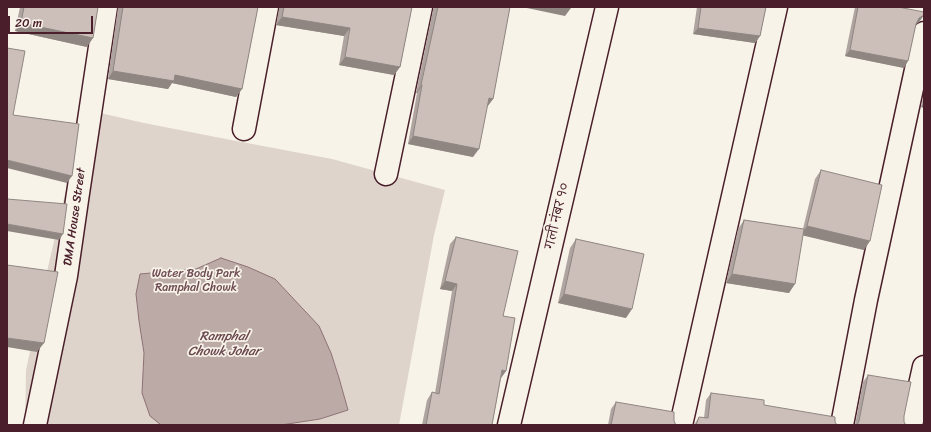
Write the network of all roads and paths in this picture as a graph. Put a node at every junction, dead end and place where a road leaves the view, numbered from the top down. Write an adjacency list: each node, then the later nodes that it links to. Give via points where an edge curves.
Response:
1 (106, 7): 10 (street, DMA House Street, via 66,276)
2 (267, 7): 7 (street)
3 (421, 7): 8 (street)
4 (607, 7): 11 (street, गली नंबर १०)
5 (776, 7): 12 (street)
6 (924, 33): 13 (street, via 866,300)
7 (244, 130)
8 (386, 174)
9 (924, 367): 14 (street)
10 (35, 425)
11 (509, 425)
12 (682, 425)
13 (842, 425)
14 (911, 425)

